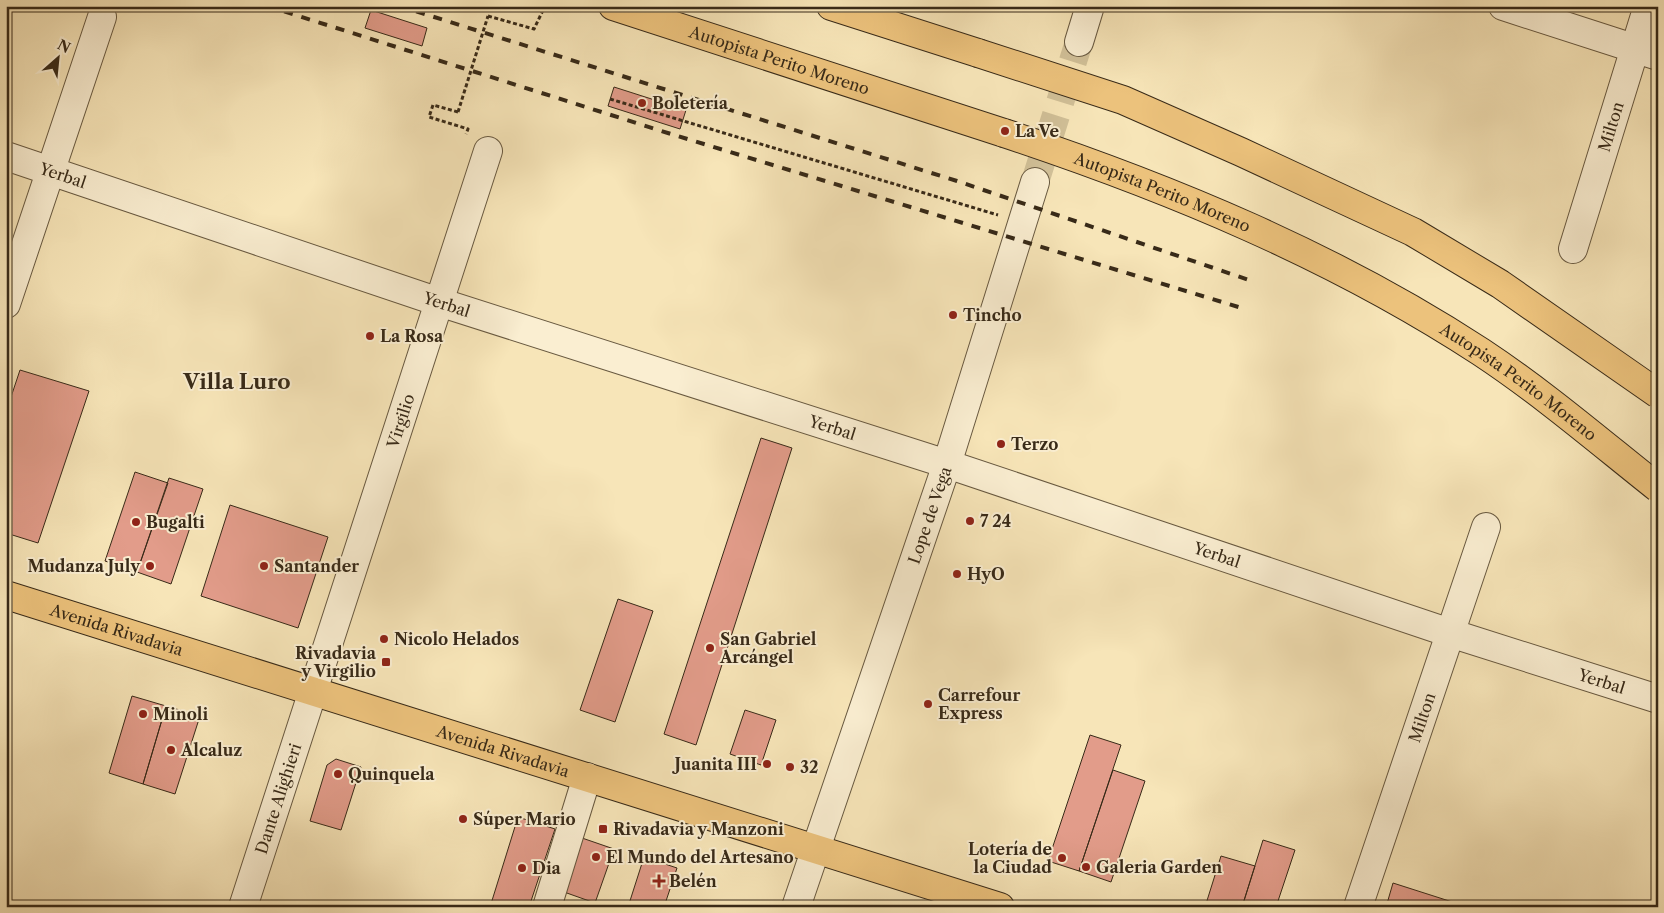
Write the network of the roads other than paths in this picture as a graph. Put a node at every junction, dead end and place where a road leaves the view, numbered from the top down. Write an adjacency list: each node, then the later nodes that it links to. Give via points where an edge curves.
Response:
1 (613, 6): 18 (main road, Autopista Perito Moreno, bridge, via 1102,166 1299,250 1364,283 1481,352 1558,408)
2 (830, 6): 16 (main road, bridge, via 1123,100 1413,232 1500,284)
3 (1090, 6): 7 (street)
4 (1503, 6): 8 (street)
5 (1648, 6): 8 (street, Milton)
6 (102, 17): 11 (street)
7 (1079, 42)
8 (1646, 52): 13 (street, Milton)
9 (488, 151): 14 (street, Virgilio)
10 (6, 156): 11 (street, Yerbal)
11 (51, 171): 14 (street, Yerbal); 15 (street)
12 (1035, 182): 17 (street, Lope de Vega)
13 (1573, 249)
14 (439, 302): 17 (street, Yerbal); 22 (street, Virgilio)
15 (6, 304)
16 (1658, 394)
17 (947, 464): 21 (street, Yerbal); 25 (street, Lope de Vega)
18 (1658, 488)
19 (1486, 527): 21 (street, Milton)
20 (6, 595): 22 (main road, Avenida Rivadavia)
21 (1450, 633): 23 (street, Yerbal); 30 (street, Milton)
22 (314, 690): 24 (main road, Avenida Rivadavia); 26 (street, Dante Alighieri)
23 (1658, 699)
24 (587, 777): 25 (main road, Avenida Rivadavia); 27 (street)
25 (817, 848): 28 (street, Lope de Vega); 29 (main road, Avenida Rivadavia)
26 (243, 907)
27 (547, 907)
28 (796, 907)
29 (1000, 907)
30 (1358, 907)

